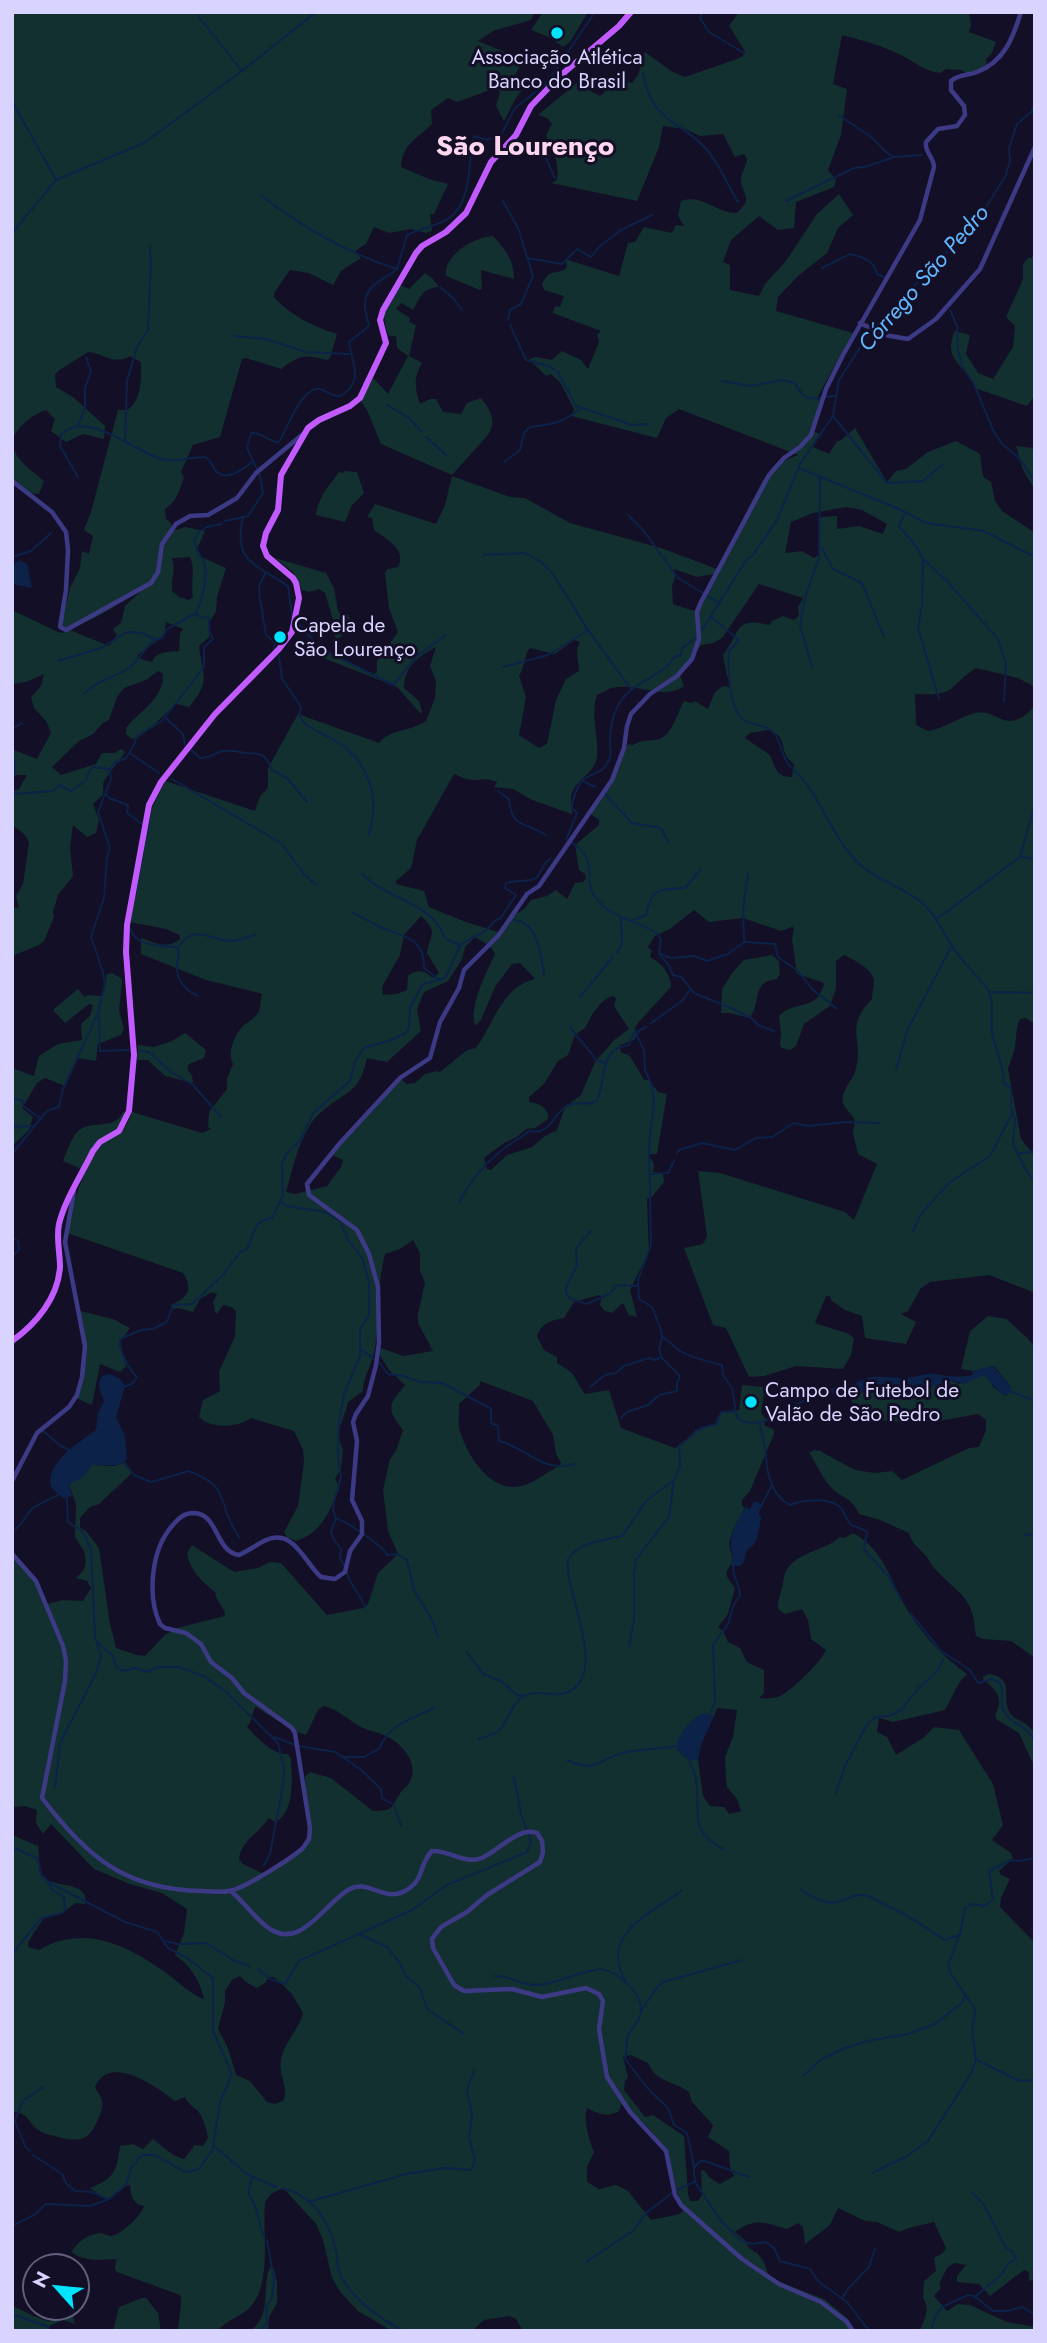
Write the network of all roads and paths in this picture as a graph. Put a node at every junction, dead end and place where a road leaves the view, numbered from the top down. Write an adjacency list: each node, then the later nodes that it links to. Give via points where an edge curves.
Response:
1 (631, 12): 5 (main road, via 531,106 513,138 491,162 466,213 416,253 383,310 380,320 386,344 363,393)
2 (1021, 12): 4 (street, via 1009,44 992,65 952,80 951,90 965,109 964,118 955,127 938,129 926,142 934,167 922,216)
3 (1035, 147): 4 (street, via 987,255 936,319 911,339 887,336)
4 (860, 323): 11 (street, via 826,389 811,435 769,475 701,602 699,639 692,659 631,714 612,780 539,886 527,894 498,936 464,970 440,1022 430,1058 400,1078 307,1184 309,1195 357,1230 379,1293 376,1365 368,1396 353,1422 357,1441 352,1500 363,1531 350,1551 345,1572 335,1579 321,1577 295,1545 280,1537 239,1555 231,1553 212,1524 193,1513 181,1516 157,1547 154,1591 160,1624 201,1644 214,1665 292,1728 296,1737 309,1839 298,1853)
5 (303, 434): 6 (street, via 256,473 237,498 208,515 183,519 171,530 151,583 64,630 60,625 66,590 65,532 46,506); 7 (main road, via 284,469 278,510 264,540 267,556 296,583 295,625 285,642 215,714 161,782 149,805 126,932 134,1055 129,1111 118,1131 93,1150)
6 (12, 481)
7 (74, 1190): 8 (main road, via 59,1226 57,1283 34,1323); 9 (street, via 65,1241 85,1346 82,1377 77,1395 65,1412 37,1433)
8 (12, 1341)
9 (12, 1480)
10 (12, 1554): 11 (street, via 36,1581 66,1661 42,1798 80,1844 123,1874 169,1888)
11 (232, 1892): 12 (street, via 272,1930 291,1933 308,1926 351,1888 361,1886 387,1895 410,1888 432,1851 474,1861 525,1832 537,1833 543,1852 538,1864 434,1934 433,1948 448,1976 464,1991 512,1990 542,1997 586,1988 599,1993 607,2077 630,2112 664,2148 681,2205 742,2259 786,2287 821,2302)
12 (853, 2331)

